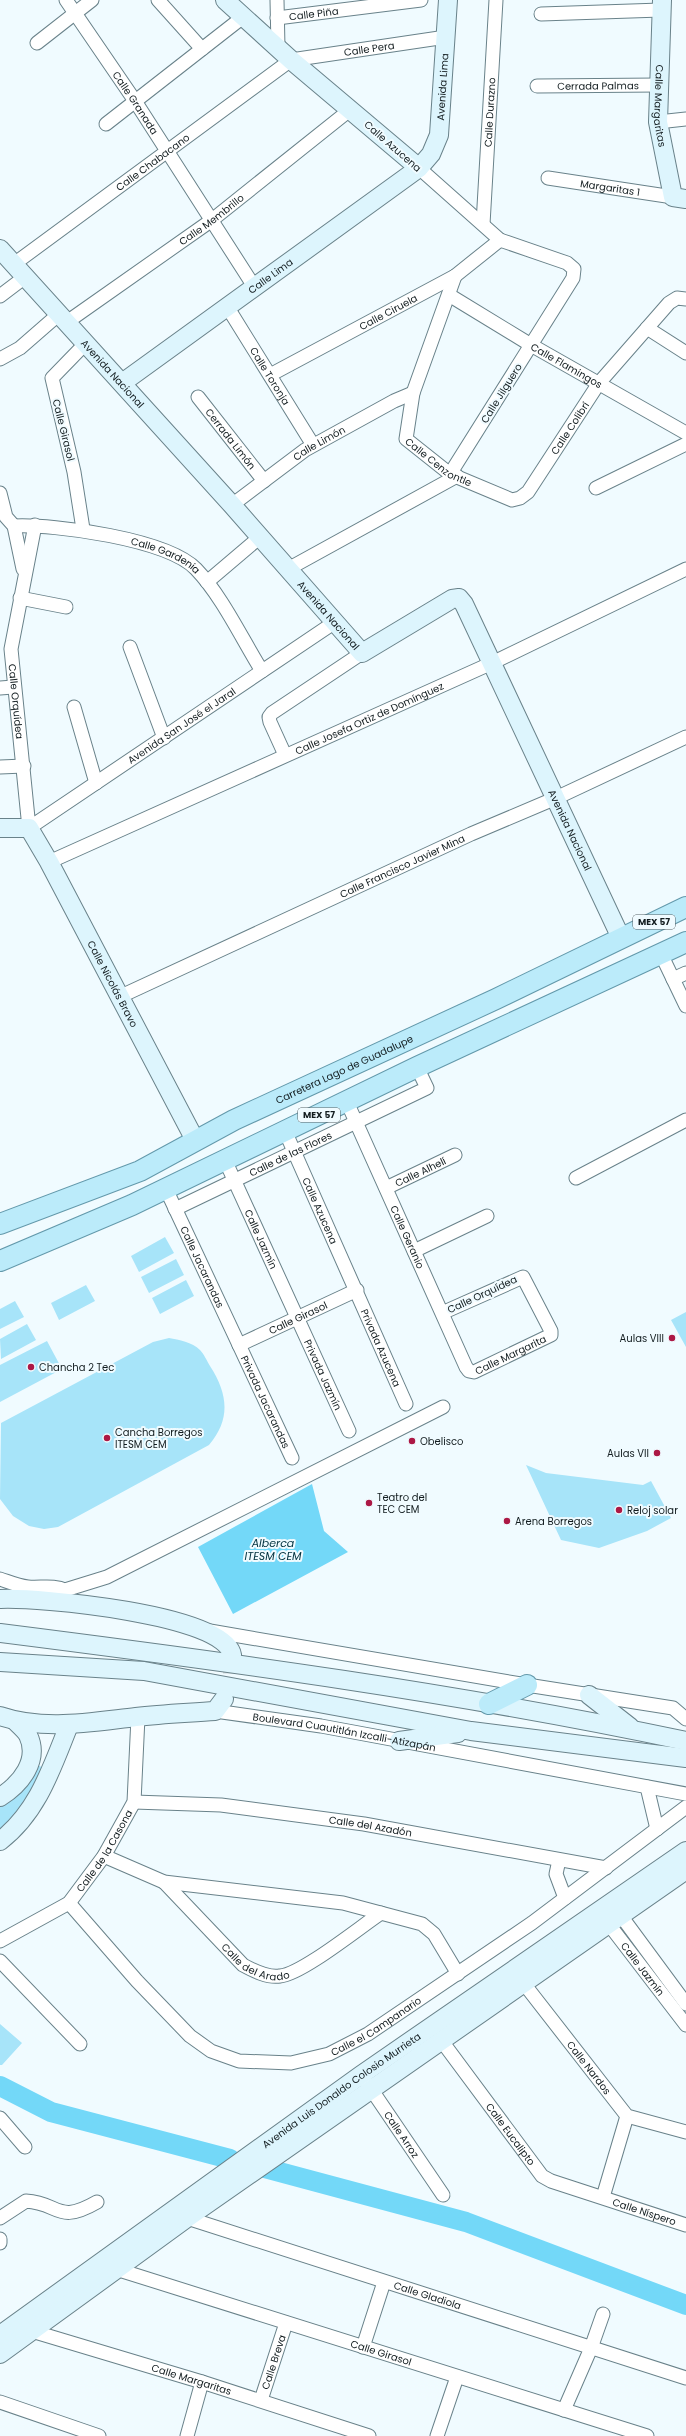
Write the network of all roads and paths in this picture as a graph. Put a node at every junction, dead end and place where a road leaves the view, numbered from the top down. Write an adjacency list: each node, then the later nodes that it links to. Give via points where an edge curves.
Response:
1 (66, 0): 10 (street, Calle Granada)
2 (92, 0): 10 (street)
3 (158, 0): 17 (street)
4 (225, 0): 12 (street, Calle Azucena)
5 (278, 0): 13 (street)
6 (421, 0): 13 (street, Calle Piña)
7 (448, 0): 14 (street, Avenida Lima)
8 (496, 0): 31 (street, Calle Durazno)
9 (662, 5): 11 (street); 19 (street, Calle Margaritas)
10 (75, 13): 15 (street); 21 (street, Calle Granada)
11 (542, 14)
12 (242, 17): 16 (street, Calle Azucena); 17 (street)
13 (277, 18): 16 (street)
14 (446, 37): 18 (street, Calle Pera); 27 (street, Avenida Lima, via 439,135 431,154)
15 (37, 43)
16 (278, 48): 18 (street, Calle Azucena)
17 (202, 49): 21 (street)
18 (291, 60): 22 (street, Calle Azucena); 26 (street, Calle Chabacano)
19 (658, 85): 20 (street, Cerrada Palmas); 24 (street, Calle Margaritas)
20 (537, 86)
21 (135, 101): 25 (street); 26 (street, Calle Granada)
22 (351, 109): 27 (street, Calle Azucena); 30 (street, Calle Membrillo)
23 (686, 119): 24 (street)
24 (658, 122): 29 (street, Calle Margaritas)
25 (106, 124)
26 (166, 150): 30 (street, Calle Granada); 35 (street, Calle Chabacano)
27 (419, 168): 31 (street, Calle Azucena); 37 (street, Calle Lima)
28 (548, 178): 29 (street, Margaritas 1)
29 (679, 198)
30 (212, 220): 37 (street, Calle Granada); 42 (street, Calle Membrillo)
31 (483, 224): 32 (street, Calle Azucena)
32 (500, 240): 34 (street, Calle Azucena, via 567,263); 36 (street, Calle Ciruela)
33 (0, 249): 35 (street, Avenida Nacional)
34 (574, 269): 45 (street, Calle Jilguero, via 573,278)
35 (19, 271): 39 (street, Calle Chabacano); 42 (street, Avenida Nacional)
36 (455, 276): 38 (street, Calle Cenzontle); 48 (street, Calle Ciruela)
37 (255, 288): 41 (street, Calle Lima)
38 (449, 295): 45 (street, Calle Flamingos); 51 (street, Calle Cenzontle)
39 (0, 296)
40 (686, 299): 43 (street, Calle Colibrí, via 677,298 669,303)
41 (228, 308): 48 (street, Calle Toronja); 49 (street, Calle Lima)
42 (63, 318): 44 (street, Avenida Nacional); 47 (street, Calle Membrillo)
43 (647, 328): 46 (street); 50 (street, Calle Colibrí)
44 (86, 343): 49 (street, Avenida Nacional); 64 (street, Calle Girasol, via 52,378 74,472)
45 (531, 345): 50 (street, Calle Flamingos); 56 (street, Calle Jilguero)
46 (686, 353)
47 (0, 359)
48 (270, 375): 54 (street, Calle Toronja)
49 (122, 382): 61 (street, Avenida Nacional)
50 (599, 383): 53 (street, Calle Flamingos); 60 (street, Calle Colibrí, via 528,492)
51 (413, 393): 54 (street, Calle Limón); 56 (street, Calle Cenzontle, via 406,438)
52 (198, 397): 57 (street, Cerrada Limón)
53 (686, 433)
54 (313, 444): 57 (street, Calle Limón)
55 (686, 444): 58 (street)
56 (453, 475): 60 (street, Calle Cenzontle, via 512,500); 66 (street, Calle Jilguero)
57 (264, 481): 61 (street, Calle Limón)
58 (596, 488)
59 (0, 492): 63 (street, Calle Orquídea, via 6,517)
60 (520, 498)
61 (232, 505): 65 (street, Avenida Nacional)
62 (35, 525): 63 (street, Calle Gardenia); 64 (street, Calle Gardenia); 68 (street, Calle Orquídea)
63 (14, 526): 68 (street, Calle Orquídea)
64 (83, 529): 69 (street, Calle Gardenia, via 173,554 194,567)
65 (260, 537): 66 (street, Avenida Nacional); 69 (street)
66 (288, 568): 72 (street, Avenida Nacional)
67 (686, 569): 75 (street, Calle Josefa Ortiz de Domínguez)
68 (25, 574): 70 (street, Calle Orquídea)
69 (207, 582): 76 (street, Calle Gardenia)
70 (20, 598): 71 (street); 77 (street, Calle Orquídea, via 11,649)
71 (66, 607)
72 (335, 622): 74 (street, Avenida Nacional); 76 (street, Avenida San José el Jaral)
73 (130, 647): 81 (street)
74 (362, 653): 75 (street, Avenida Nacional, via 452,599 459,598); 82 (street, via 272,713 270,722)
75 (492, 663): 82 (street, Calle Josefa Ortiz de Domínguez); 86 (street, Avenida Nacional)
76 (262, 671): 81 (street, Avenida San José el Jaral)
77 (13, 687): 78 (street); 83 (street, Calle Orquídea)
78 (0, 688)
79 (74, 707): 85 (street)
80 (686, 737): 86 (street, Calle Francisco Javier Mina)
81 (164, 738): 85 (street, Avenida San José el Jaral)
82 (285, 755): 89 (street, Calle Josefa Ortiz de Domínguez)
83 (24, 766): 84 (street); 88 (street, Calle Orquídea)
84 (0, 767)
85 (96, 783): 88 (street, Avenida San José el Jaral)
86 (556, 798): 91 (street, Avenida Nacional); 96 (street, Calle Francisco Javier Mina, via 471,834)
87 (0, 828): 88 (street)
88 (29, 828): 89 (street, Calle Nicolás Bravo)
89 (49, 862): 96 (street, Calle Nicolás Bravo)
90 (686, 907): 91 (main road, Carretera Lago de Guadalupe / MEX 57)
91 (621, 938): 100 (main road, Carretera Lago de Guadalupe / MEX 57)
92 (686, 942): 93 (main road, MEX 57)
93 (661, 954): 95 (street); 98 (main road, MEX 57)
94 (686, 973): 95 (street)
95 (673, 979): 97 (street)
96 (120, 997): 104 (street, Calle Nicolás Bravo)
97 (686, 1006)
98 (417, 1067): 99 (main road, MEX 57); 102 (street, Calle de las Flores, via 427,1088)
99 (347, 1102): 102 (street, Calle Geranio); 103 (main road, MEX 57)
100 (234, 1120): 104 (main road, Carretera Lago de Guadalupe / MEX 57); 105 (main road)
101 (686, 1120): 109 (street)
102 (357, 1123): 106 (street, Calle de las Flores); 111 (street, Calle Geranio)
103 (285, 1131): 105 (main road, MEX 57); 106 (street, Calle Azucena)
104 (195, 1140): 115 (main road, Carretera Lago de Guadalupe / MEX 57, via 140,1171)
105 (248, 1149): 108 (main road, MEX 57)
106 (295, 1152): 110 (street, Calle de las Flores); 118 (street, Calle Azucena)
107 (455, 1155): 111 (street, Calle Alhelí)
108 (225, 1160): 110 (street, Calle Jazmín); 112 (main road, MEX 57)
109 (576, 1178)
110 (235, 1180): 113 (street, Calle de las Flores); 120 (street, Calle Jazmín)
111 (386, 1188): 116 (street, Calle Geranio)
112 (166, 1189): 113 (street, Calle Jacarandas); 117 (main road, MEX 57)
113 (175, 1209): 122 (street, Calle Jacarandas)
114 (487, 1216): 116 (street)
115 (0, 1224)
116 (414, 1251): 119 (street, Calle Geranio)
117 (0, 1260)
118 (357, 1290): 120 (street, Calle Girasol); 124 (street, Privada Azucena)
119 (442, 1313): 121 (street, Calle Orquídea, via 523,1277); 123 (street, Calle Geranio)
120 (298, 1318): 122 (street, Calle Girasol); 126 (street, Privada Jazmín)
121 (551, 1335): 123 (street, Calle Margarita, via 474,1372)
122 (239, 1345): 127 (street, Privada Jacarandas)
123 (469, 1371)
124 (406, 1404)
125 (443, 1408): 128 (street, via 107,1577 65,1590 59,1587 26,1587)
126 (349, 1431)
127 (292, 1458)
128 (0, 1579)
129 (0, 1599): 130 (street, via 135,1611 171,1619)
130 (194, 1628): 133 (street, via 213,1635 228,1646); 136 (street)
131 (0, 1633): 132 (street)
132 (79, 1643): 135 (street, via 66,1648 65,1653); 138 (street, via 212,1660)
133 (232, 1655)
134 (0, 1662): 135 (street)
135 (72, 1666): 145 (street, via 144,1671)
136 (527, 1685): 137 (street); 138 (main road)
137 (589, 1695): 142 (street, via 673,1708); 144 (street)
138 (489, 1704): 144 (street)
139 (220, 1705): 140 (street, Boulevard Cuautitlán Izcalli-Atizapán); 149 (street, Boulevard Cuautitlán Izcalli-Atizapán)
140 (138, 1717): 143 (street, Boulevard Cuautitlán Izcalli-Atizapán); 156 (street, Calle de la Casona)
141 (8, 1719): 143 (street, Boulevard Cuautitlán Izcalli-Atizapán); 151 (street, via 27,1734)
142 (686, 1719)
143 (69, 1725): 152 (street)
144 (633, 1729): 147 (street)
145 (471, 1731): 149 (street); 150 (street)
146 (686, 1732): 147 (street)
147 (666, 1736): 148 (street)
148 (686, 1741)
149 (399, 1742): 153 (street, Boulevard Cuautitlán Izcalli-Atizapán)
150 (686, 1758)
151 (31, 1762): 152 (street, via 41,1762); 155 (street, via 22,1779)
152 (51, 1770): 159 (street, via 36,1802 14,1831)
153 (647, 1787): 154 (street, Boulevard Cuautitlán Izcalli-Atizapán); 158 (street)
154 (686, 1794)
155 (0, 1797)
156 (134, 1802): 161 (street, Calle de la Casona); 162 (street, Calle del Azadón, via 220,1805 364,1824)
157 (686, 1807): 158 (street, Calle el Campanario)
158 (657, 1829): 163 (street, Calle el Campanario)
159 (0, 1841)
160 (686, 1851): 169 (street, Avenida Luis Donaldo Colosio Murrieta)
161 (104, 1856): 165 (street, Calle del Arado); 167 (street, Calle de la Casona)
162 (559, 1860): 163 (street, Calle del Azadón); 166 (street, via 556,1874)
163 (606, 1868): 166 (street, Calle el Campanario)
164 (686, 1870): 169 (street, Avenida Luis Donaldo Colosio Murrieta)
165 (164, 1882): 168 (street, Calle del Arado, via 343,1903); 168 (street, Calle del Arado, via 243,1965 256,1972 279,1977 296,1972)
166 (565, 1898): 172 (street, Calle el Campanario)
167 (70, 1903): 170 (street, Calle de la Casona); 172 (street, Calle el Campanario, via 136,1981 190,2036 211,2051 239,2061 292,2063 329,2054 368,2034)
168 (380, 1913): 172 (street, Calle del Arado, via 429,1928)
169 (610, 1913): 173 (street, Avenida Luis Donaldo Colosio Murrieta); 174 (street, Calle Jazmín); 175 (street, Calle Jazmín)
170 (0, 1941)
171 (0, 1961): 177 (street)
172 (458, 1974)
173 (518, 1977): 176 (street, Avenida Luis Donaldo Colosio Murrieta); 178 (street, Avenida Luis Donaldo Colosio Murrieta); 179 (street, Calle Nardos)
174 (686, 2004)
175 (686, 2025)
176 (441, 2040): 178 (street, Avenida Luis Donaldo Colosio Murrieta); 185 (street, Calle Eucalipto, via 542,2176 550,2181)
177 (80, 2044)
178 (366, 2082): 183 (street, Avenida Luis Donaldo Colosio Murrieta); 184 (street, Calle Arroz)
179 (627, 2116): 181 (street); 185 (street)
180 (0, 2118): 182 (street)
181 (686, 2131)
182 (25, 2147)
183 (232, 2179): 187 (street, Avenida Luis Donaldo Colosio Murrieta); 189 (street, Avenida Luis Donaldo Colosio Murrieta)
184 (443, 2195)
185 (603, 2197): 190 (street, Calle Níspero)
186 (97, 2202): 188 (street, via 84,2210 68,2213 26,2201)
187 (170, 2213): 189 (street, Calle Gladiola); 197 (street, Avenida Luis Donaldo Colosio Murrieta)
188 (0, 2218)
189 (187, 2218): 193 (street, Avenida Luis Donaldo Colosio Murrieta); 194 (street, Calle Gladiola)
190 (686, 2225)
191 (0, 2239): 192 (street)
192 (0, 2243)
193 (116, 2269): 196 (street, Calle Girasol); 198 (street, Avenida Luis Donaldo Colosio Murrieta)
194 (384, 2282): 199 (street); 200 (street, Calle Gladiola)
195 (603, 2314): 200 (street)
196 (286, 2323): 199 (street, Calle Girasol); 205 (street, Calle Breva)
197 (7, 2330): 198 (street, Calle Margaritas)
198 (31, 2331): 201 (street, Avenida Luis Donaldo Colosio Murrieta); 204 (street, Calle Margaritas)
199 (363, 2347): 202 (street, Calle Girasol)
200 (591, 2348): 203 (street, Calle Gladiola); 207 (street)
201 (0, 2354)
202 (457, 2377): 207 (street, Calle Girasol); 212 (street)
203 (686, 2378)
204 (202, 2382): 205 (street, Calle Margaritas); 210 (street)
205 (260, 2400): 211 (street, Calle Margaritas)
206 (0, 2402): 209 (street)
207 (564, 2410): 208 (street, Calle Girasol)
208 (633, 2434): 213 (street, Calle Girasol)
209 (99, 2436)
210 (187, 2436)
211 (369, 2436)
212 (437, 2436)
213 (648, 2436)

